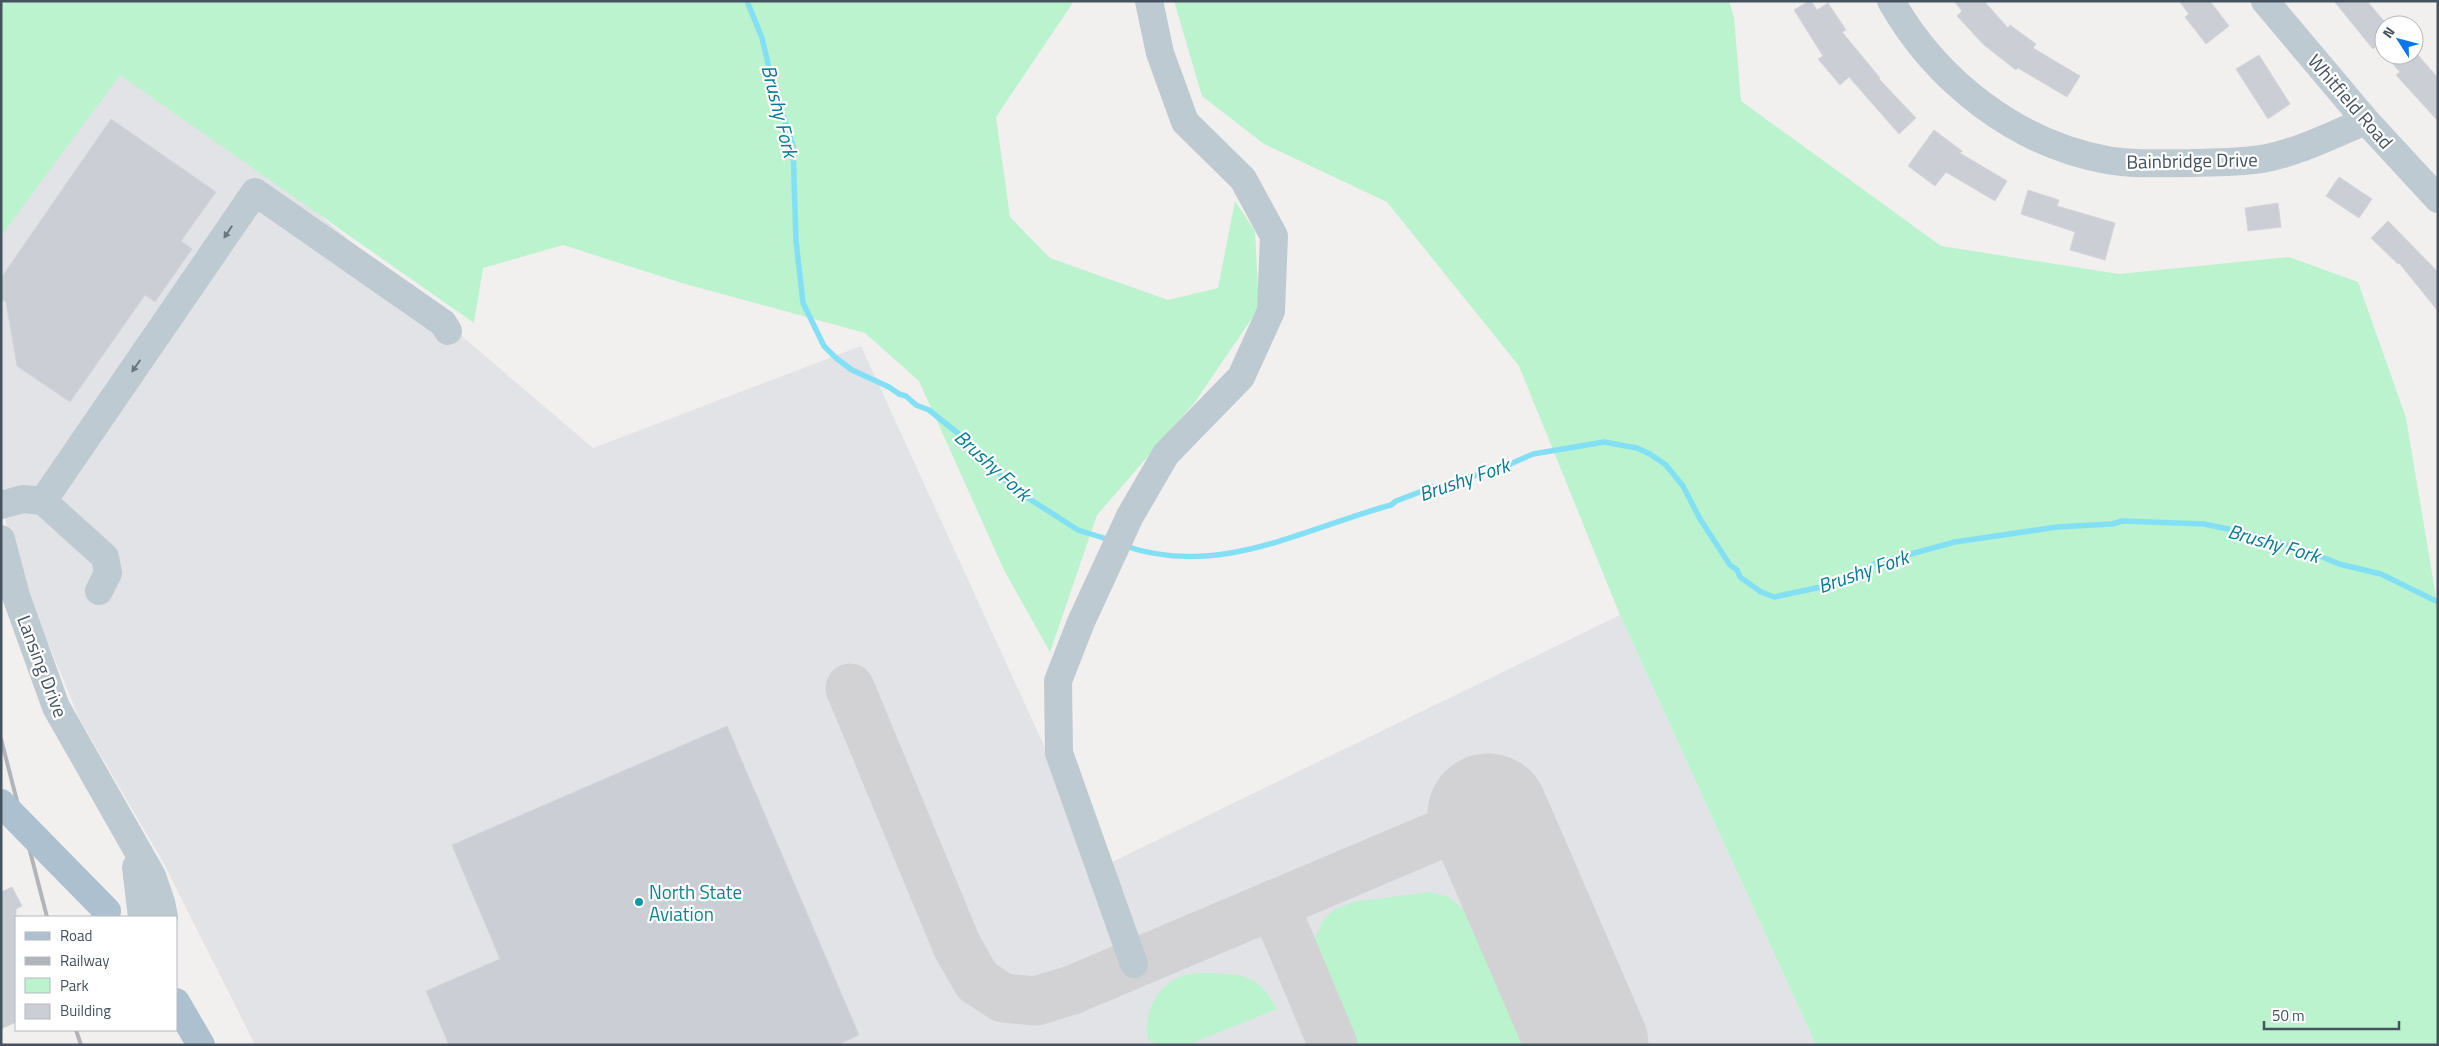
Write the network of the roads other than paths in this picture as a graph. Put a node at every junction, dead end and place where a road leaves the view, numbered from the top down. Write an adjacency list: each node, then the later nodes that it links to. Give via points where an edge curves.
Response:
1 (1149, 1): 16 (street, via 1160,53 1185,122 1243,179 1274,236 1271,311 1241,376 1166,454 1130,516 1058,681 1059,753)
2 (1891, 1): 4 (street, Bainbridge Drive, via 1922,47 1982,105 2046,143 2078,154 2109,161 2150,164 2242,161 2298,149)
3 (2265, 1): 4 (street, Whitfield Road)
4 (2366, 121): 5 (street, Whitfield Road)
5 (2438, 199)
6 (448, 331): 7 (street, one-way to 7, via 443,323 255,192)
7 (43, 500): 8 (street, via 23,499); 10 (street, via 105,557 108,573)
8 (1, 506)
9 (1, 539): 12 (street, Lansing Drive, via 16,596 56,707)
10 (99, 591)
11 (1, 803): 13 (main road, bridge)
12 (131, 839): 14 (street, Lansing Drive, via 140,883); 15 (street, Lansing Drive, via 152,876)
13 (110, 914)
14 (142, 916)
15 (164, 916)
16 (1134, 964)
17 (178, 1005): 18 (main road)
18 (202, 1045)

